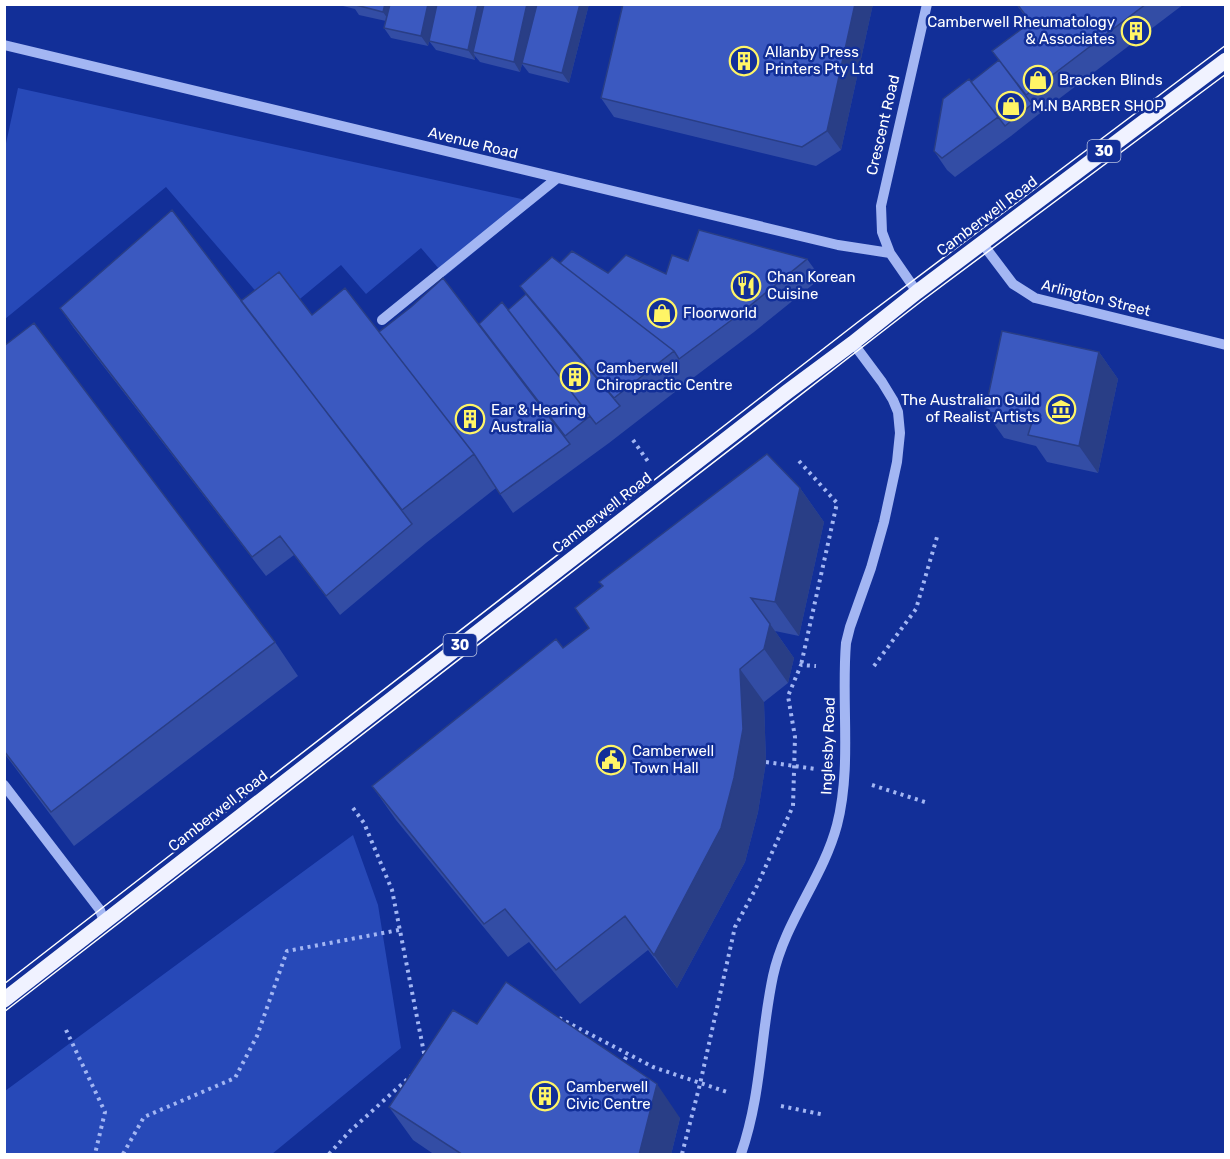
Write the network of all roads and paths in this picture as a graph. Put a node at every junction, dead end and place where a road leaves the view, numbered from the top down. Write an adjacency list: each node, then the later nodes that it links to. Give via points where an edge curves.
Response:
1 (927, 4): 6 (street, Crescent Road, via 881,206 882,232)
2 (4, 45): 4 (street, Avenue Road)
3 (1226, 60): 5 (main road, Camberwell Road / 30)
4 (556, 179): 6 (street, Avenue Road, via 838,245); 8 (street)
5 (982, 243): 7 (main road, Camberwell Road / 30); 10 (street, Arlington Street, via 1013,284 1035,298)
6 (890, 253): 7 (street)
7 (917, 291): 9 (main road, Camberwell Road / 30)
8 (382, 320)
9 (853, 343): 14 (street, Inglesby Road, via 893,400 900,433 884,522 850,627); 17 (main road, Camberwell Road / 30)
10 (1226, 345)
11 (799, 461): 13 (path, via 837,503)
12 (937, 537): 14 (path, via 916,609 907,624 870,669)
13 (801, 665): 14 (path); 26 (path, via 788,696 795,737 793,806 735,927)
14 (845, 666): 27 (street, Inglesby Road, via 839,814 824,863 791,924 774,974)
15 (4, 785): 17 (street, via 100,910)
16 (353, 808): 18 (path, via 364,823 392,890)
17 (104, 922): 19 (main road, Camberwell Road / 30)
18 (399, 930): 23 (path, via 426,1062); 30 (path, via 287,951 257,1036 235,1078 144,1117)
19 (4, 1000)
20 (558, 1018): 22 (path)
21 (66, 1030): 29 (path, via 105,1112)
22 (628, 1054): 25 (path); 26 (path)
23 (433, 1056)
24 (419, 1068): 31 (path)
25 (616, 1075)
26 (700, 1084): 27 (path); 32 (path)
27 (756, 1101): 28 (path); 33 (street, Inglesby Road)
28 (825, 1115)
29 (95, 1155)
30 (123, 1155)
31 (329, 1155)
32 (682, 1155)
33 (741, 1155)

